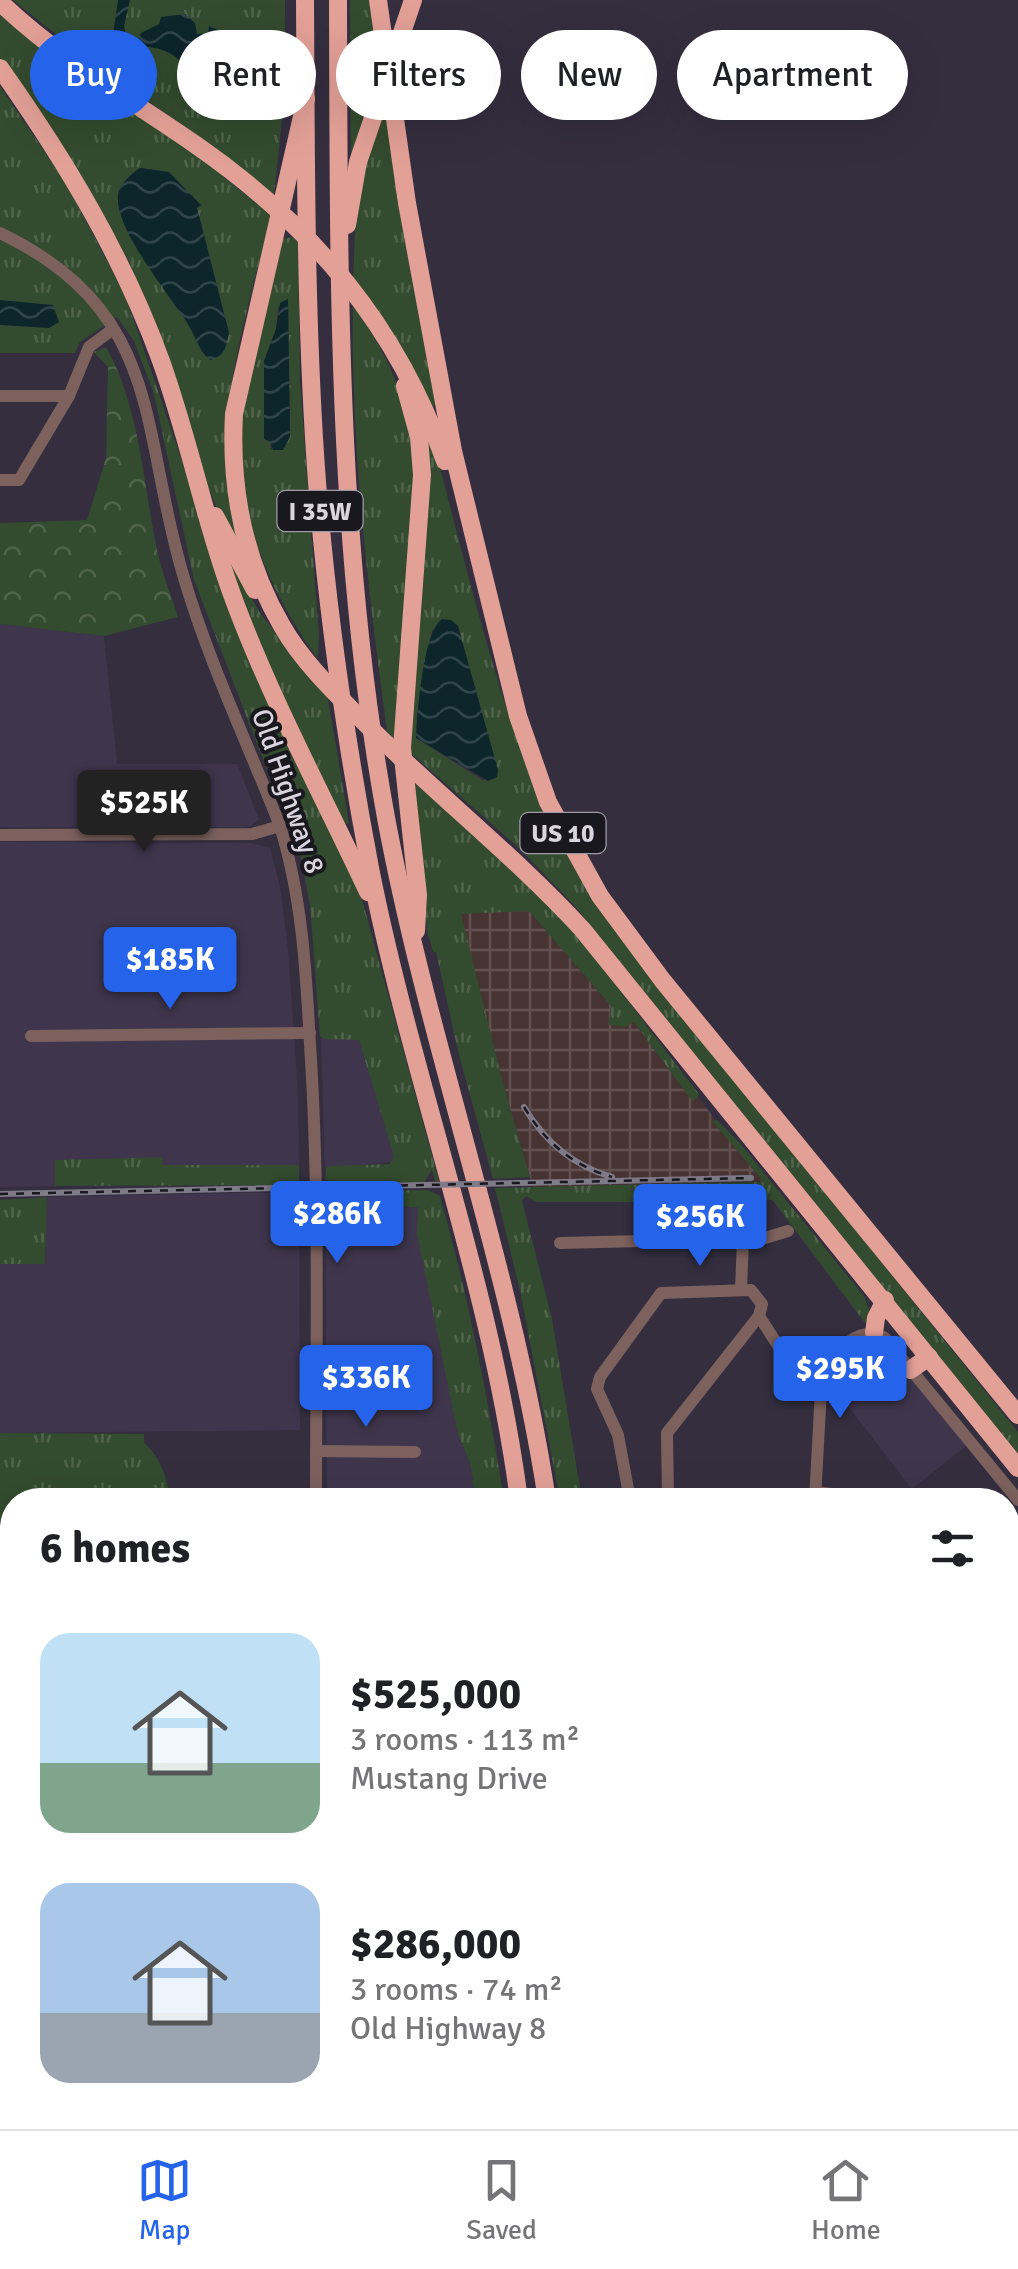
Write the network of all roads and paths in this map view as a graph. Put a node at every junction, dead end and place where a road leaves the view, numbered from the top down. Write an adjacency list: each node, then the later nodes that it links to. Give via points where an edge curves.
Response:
1 (305, 0): 6 (highway, I 35W)
2 (338, 0): 11 (highway, I 35W)
3 (378, 0): 18 (highway, US 10, via 432,345)
4 (413, 0): 11 (highway, via 358,162)
5 (0, 2): 12 (highway, via 258,194 313,244)
6 (305, 30)
7 (0, 68): 16 (highway, via 103,229 146,320)
8 (301, 120): 19 (highway, US 10, via 240,382 232,452 252,557)
9 (306, 120): 22 (highway, I 35W, via 320,511 343,700)
10 (0, 234): 13 (street, Old Highway 8, via 67,275)
11 (339, 275): 23 (highway, I 35W, via 356,610 371,733)
12 (369, 312): 18 (highway, via 423,403); 23 (highway, via 405,386 422,475 402,748 418,895)
13 (113, 329): 15 (street, via 89,347); 20 (street, Old Highway 8, via 145,397 188,593)
14 (0, 396): 15 (street)
15 (69, 396): 17 (street, via 20,480)
16 (182, 425): 19 (highway, via 234,553); 22 (highway, via 238,611)
17 (0, 480)
18 (471, 532): 36 (highway, US 10, via 526,745 581,866 663,981)
19 (300, 652): 30 (highway, US 10, via 344,702 542,886)
20 (280, 826): 21 (street, via 252,834); 24 (street, Old Highway 8, via 298,898)
21 (0, 834)
22 (381, 920): 41 (highway, I 35W, via 478,1284)
23 (416, 952): 42 (highway, I 35W, via 499,1263)
24 (310, 1033): 25 (street); 37 (street, Old Highway 8)
25 (31, 1036)
26 (788, 1231): 27 (street)
27 (743, 1239): 28 (street); 29 (street)
28 (560, 1244)
29 (742, 1288): 31 (street, via 760,1298); 43 (street, via 661,1292 600,1377 596,1388 618,1435)
30 (883, 1298): 32 (highway); 33 (highway, US 10)
31 (758, 1316): 35 (street, via 786,1358); 44 (street, via 667,1433)
32 (874, 1333): 34 (street); 35 (street, via 858,1335 832,1356)
33 (929, 1357): 34 (highway); 39 (highway, US 10)
34 (910, 1370): 46 (street)
35 (821, 1376): 45 (street)
36 (1018, 1416)
37 (316, 1451): 38 (street); 40 (street, Old Highway 8)
38 (416, 1452)
39 (1018, 1468)
40 (316, 1488)
41 (517, 1488)
42 (545, 1488)
43 (628, 1488)
44 (668, 1488)
45 (816, 1488)
46 (1008, 1488)

